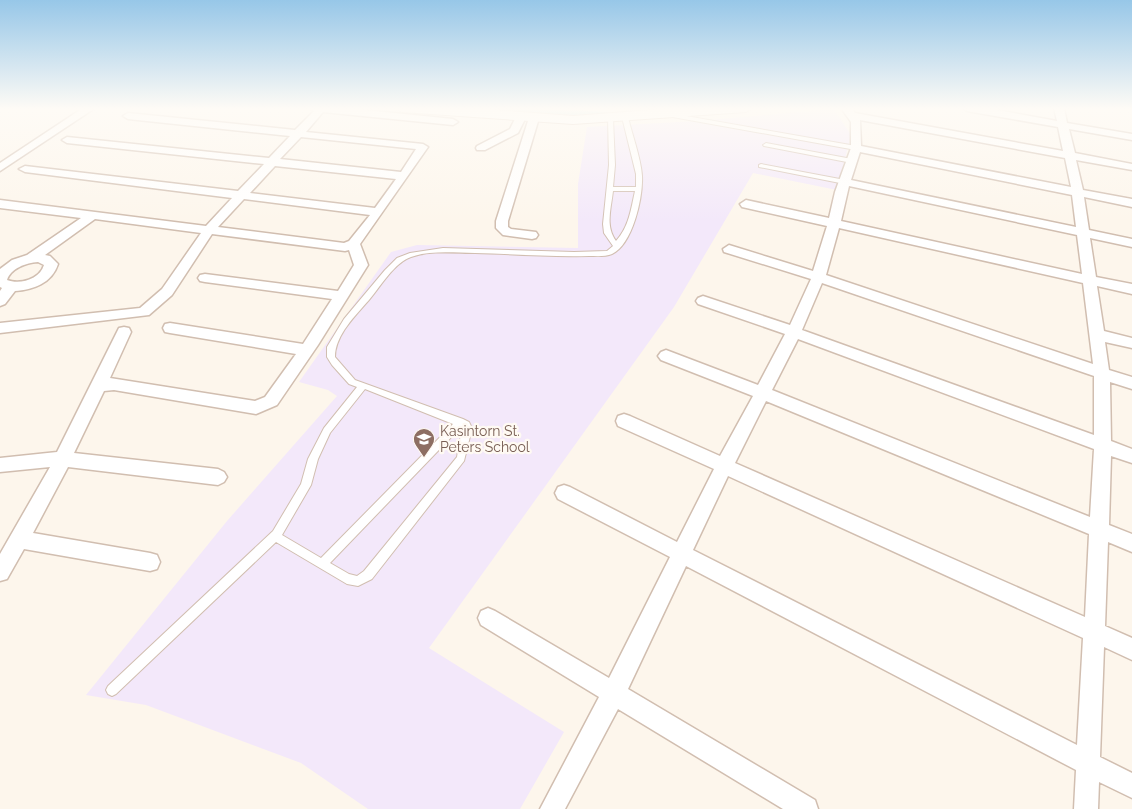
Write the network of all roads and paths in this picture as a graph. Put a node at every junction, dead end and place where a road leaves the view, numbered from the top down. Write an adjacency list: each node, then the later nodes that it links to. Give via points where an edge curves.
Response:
1 (33, 146): 19 (street)
2 (120, 146): 17 (street)
3 (288, 146): 17 (street)
4 (411, 146): 22 (street, via 423,147)
5 (485, 146): 14 (street)
6 (521, 146): 36 (street, via 502,228 507,232)
7 (614, 146): 24 (lane)
8 (628, 146): 25 (lane, via 639,174)
9 (773, 146): 15 (lane)
10 (812, 146): 15 (lane)
11 (855, 146): 15 (street)
12 (1020, 146): 16 (street)
13 (1069, 146): 16 (street)
14 (481, 148)
15 (854, 155): 23 (street); 26 (street)
16 (1072, 156): 20 (street); 26 (street)
17 (273, 162): 22 (street); 27 (street)
18 (761, 166): 23 (lane)
19 (0, 168)
20 (1132, 168)
21 (26, 169): 27 (street)
22 (404, 176): 31 (street)
23 (845, 182): 33 (street); 35 (street)
24 (609, 188): 25 (lane); 39 (lane, via 607,233)
25 (639, 189): 39 (lane, via 632,224)
26 (1078, 193): 28 (street); 35 (street)
27 (241, 194): 31 (street); 34 (street)
28 (1132, 203)
29 (0, 204): 32 (street)
30 (746, 204): 33 (street)
31 (378, 212): 38 (street)
32 (93, 216): 34 (street); 41 (street)
33 (834, 223): 44 (street); 45 (street)
34 (209, 230): 38 (street, via 345,247); 51 (street, via 167,292 144,312)
35 (1083, 233): 37 (street); 45 (street)
36 (532, 235)
37 (1132, 243)
38 (354, 244): 48 (street, via 361,265)
39 (616, 246): 62 (lane, via 601,254 443,250 410,255 400,260 353,314 330,347 335,363 352,382)
40 (730, 249): 44 (street)
41 (31, 259): 42 (street); 46 (street, via 44,259 51,268 36,281)
42 (2, 273): 46 (street, via 1,282)
43 (205, 278): 48 (street)
44 (818, 278): 54 (street); 59 (street)
45 (1090, 280): 47 (street); 55 (street)
46 (11, 286): 49 (street)
47 (1132, 289)
48 (342, 296): 57 (street)
49 (0, 301)
50 (703, 301): 54 (street)
51 (0, 328)
52 (170, 328): 57 (street)
53 (124, 332): 61 (street)
54 (794, 332): 63 (street); 66 (street)
55 (1098, 335): 56 (street); 59 (street)
56 (1132, 343)
57 (307, 350): 61 (street, via 271,401 256,408 114,384)
58 (666, 356): 63 (street)
59 (1102, 373): 60 (street); 66 (street)
60 (1132, 383)
61 (99, 385): 68 (street)
62 (363, 385): 65 (lane); 74 (lane, via 327,431 313,459 306,485)
63 (763, 393): 70 (street); 73 (street)
64 (624, 421): 70 (street)
65 (460, 422): 79 (lane); 79 (lane, via 468,428 461,458 368,575 358,581 346,579)
66 (1103, 446): 67 (street); 73 (street)
67 (1132, 456)
68 (62, 459): 69 (street); 71 (street); 75 (street)
69 (0, 465)
70 (724, 466): 77 (street); 82 (street)
71 (218, 478)
72 (564, 493): 77 (street)
73 (1099, 530): 76 (street); 82 (street)
74 (277, 534): 79 (lane, via 278,538); 84 (lane)
75 (19, 539): 78 (street); 80 (street)
76 (1132, 543)
77 (682, 554): 85 (street); 86 (street)
78 (150, 562)
79 (322, 564)
80 (0, 572)
81 (488, 618): 85 (street)
82 (1094, 632): 83 (street); 86 (street)
83 (1132, 648)
84 (112, 690)
85 (614, 692): 88 (street); 89 (street)
86 (1088, 763): 87 (street); 90 (street)
87 (1132, 786)
88 (552, 809)
89 (806, 809)
90 (1086, 809)

